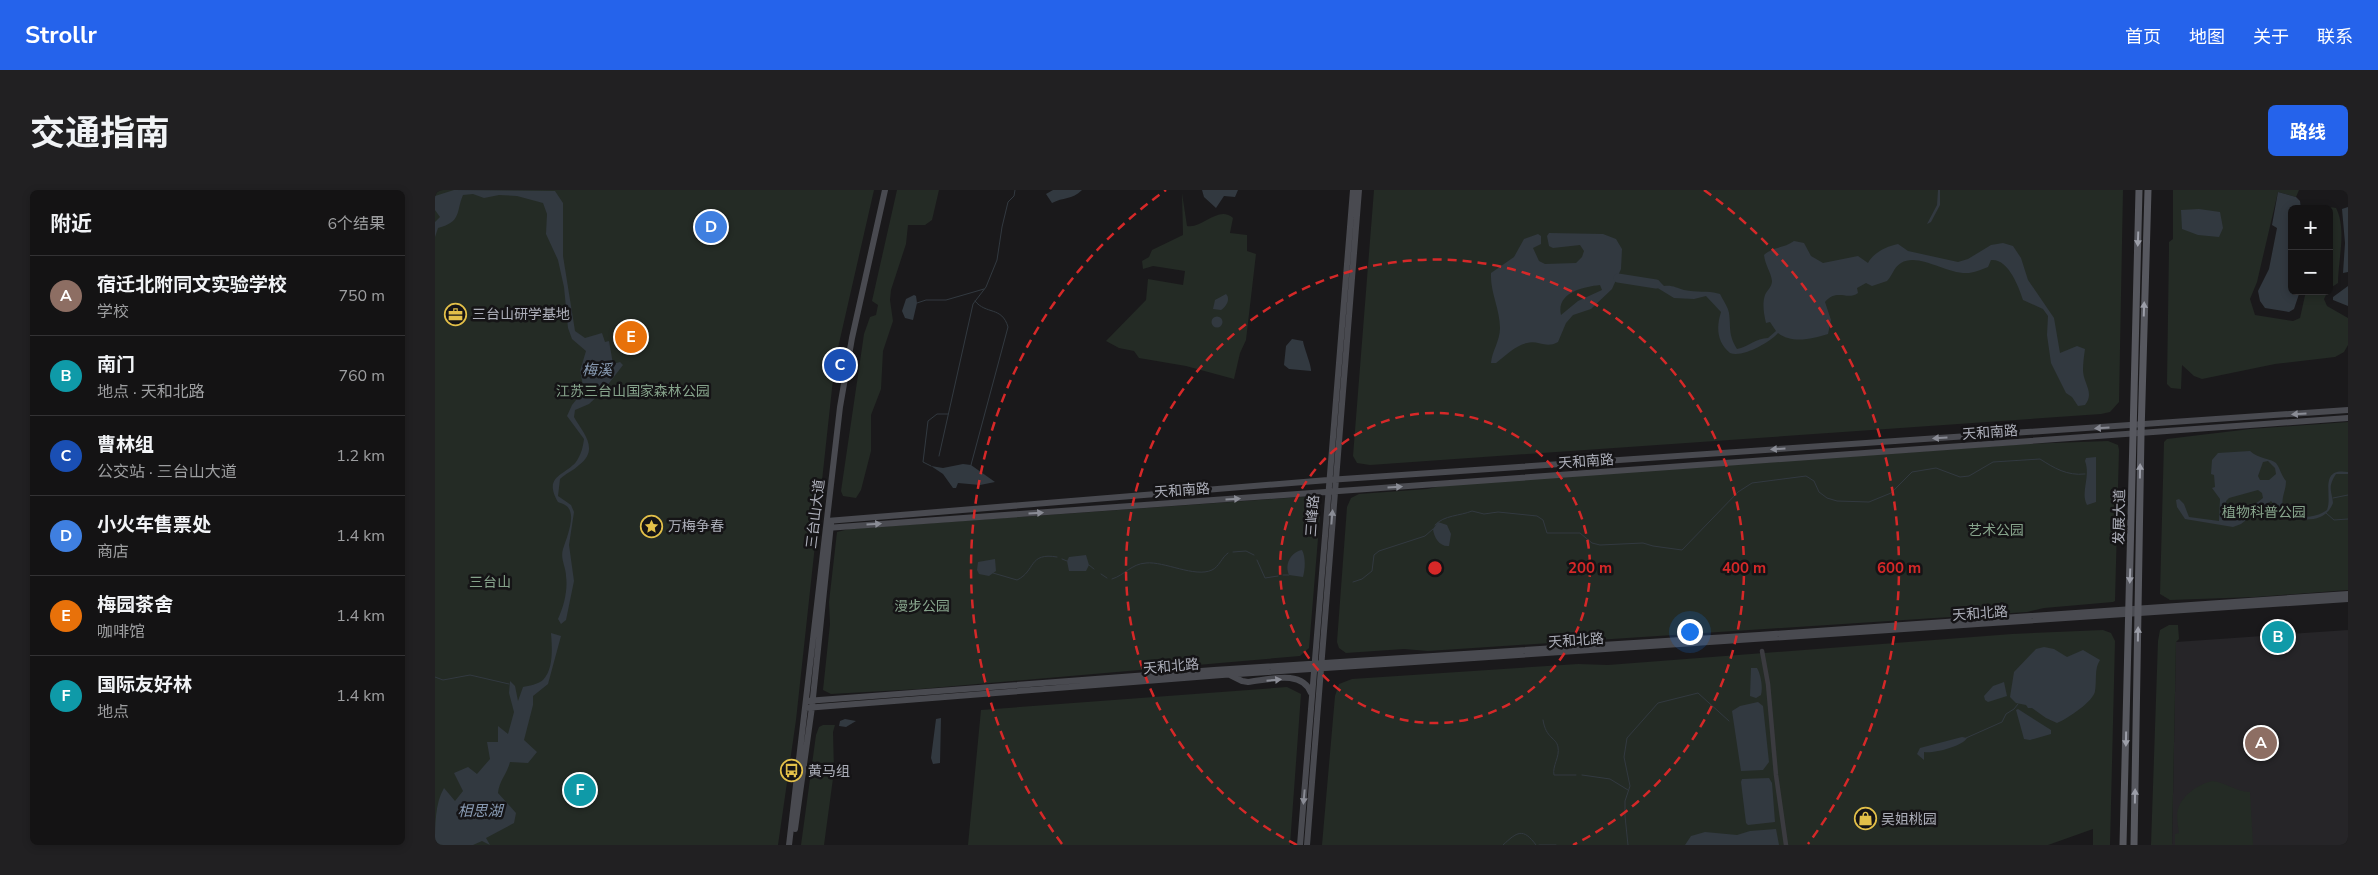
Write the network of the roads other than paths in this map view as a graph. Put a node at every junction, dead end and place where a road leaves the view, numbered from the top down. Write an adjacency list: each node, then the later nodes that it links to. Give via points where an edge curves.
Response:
1 (887, 190): 16 (street, 三台山大道, via 852,338 840,406)
2 (1353, 190): 12 (street, 三峰路)
3 (1359, 190): 13 (street, 三峰路)
4 (2139, 190): 8 (main road, 发展大道, one-way to 8)
5 (2148, 190): 9 (main road, 发展大道, one-way to 5)
6 (2348, 410): 9 (street, 天和南路, one-way to 9)
7 (2348, 418): 11 (street, 天和南路)
8 (2133, 426): 9 (street, 天和南路); 10 (main road, 发展大道); 13 (street, 天和南路, one-way to 13)
9 (2141, 426): 11 (main road, 发展大道)
10 (2132, 434): 11 (street, 天和南路); 14 (street, 天和南路, one-way to 10); 20 (main road, 发展大道, one-way to 20)
11 (2141, 434): 19 (main road, 发展大道, one-way to 11)
12 (1327, 480): 13 (street, 天和南路); 15 (street, 三峰路); 16 (street, 天和南路)
13 (1335, 480): 14 (street, 三峰路)
14 (1335, 491): 15 (street, 天和南路); 22 (street, 三峰路, one-way to 14)
15 (1327, 492): 16 (street, 天和南路, one-way to 15); 22 (street, 三峰路)
16 (828, 524): 25 (street, 三台山大道)
17 (2348, 594): 19 (street, 天和北路)
18 (2348, 599): 19 (street, 天和北路)
19 (2138, 611): 20 (street, 天和北路); 32 (main road, 发展大道, one-way to 19)
20 (2129, 612): 22 (street, 天和北路); 31 (main road, 发展大道, one-way to 31)
21 (1762, 651): 30 (street)
22 (1317, 666): 23 (street, 天和北路); 24 (street, 三峰路); 25 (street, 天和北路); 29 (street, 三峰路)
23 (1229, 674): 24 (street, one-way to 24, via 1248,682 1298,679 1307,685); 25 (street, 天和北路)
24 (1312, 696): 28 (street, 三峰路, one-way to 28)
25 (809, 704): 26 (street, 三台山大道); 27 (street, 三台山大道)
26 (789, 845)
27 (793, 845)
28 (1300, 845)
29 (1307, 845)
30 (1786, 845)
31 (2123, 845)
32 (2134, 845)

